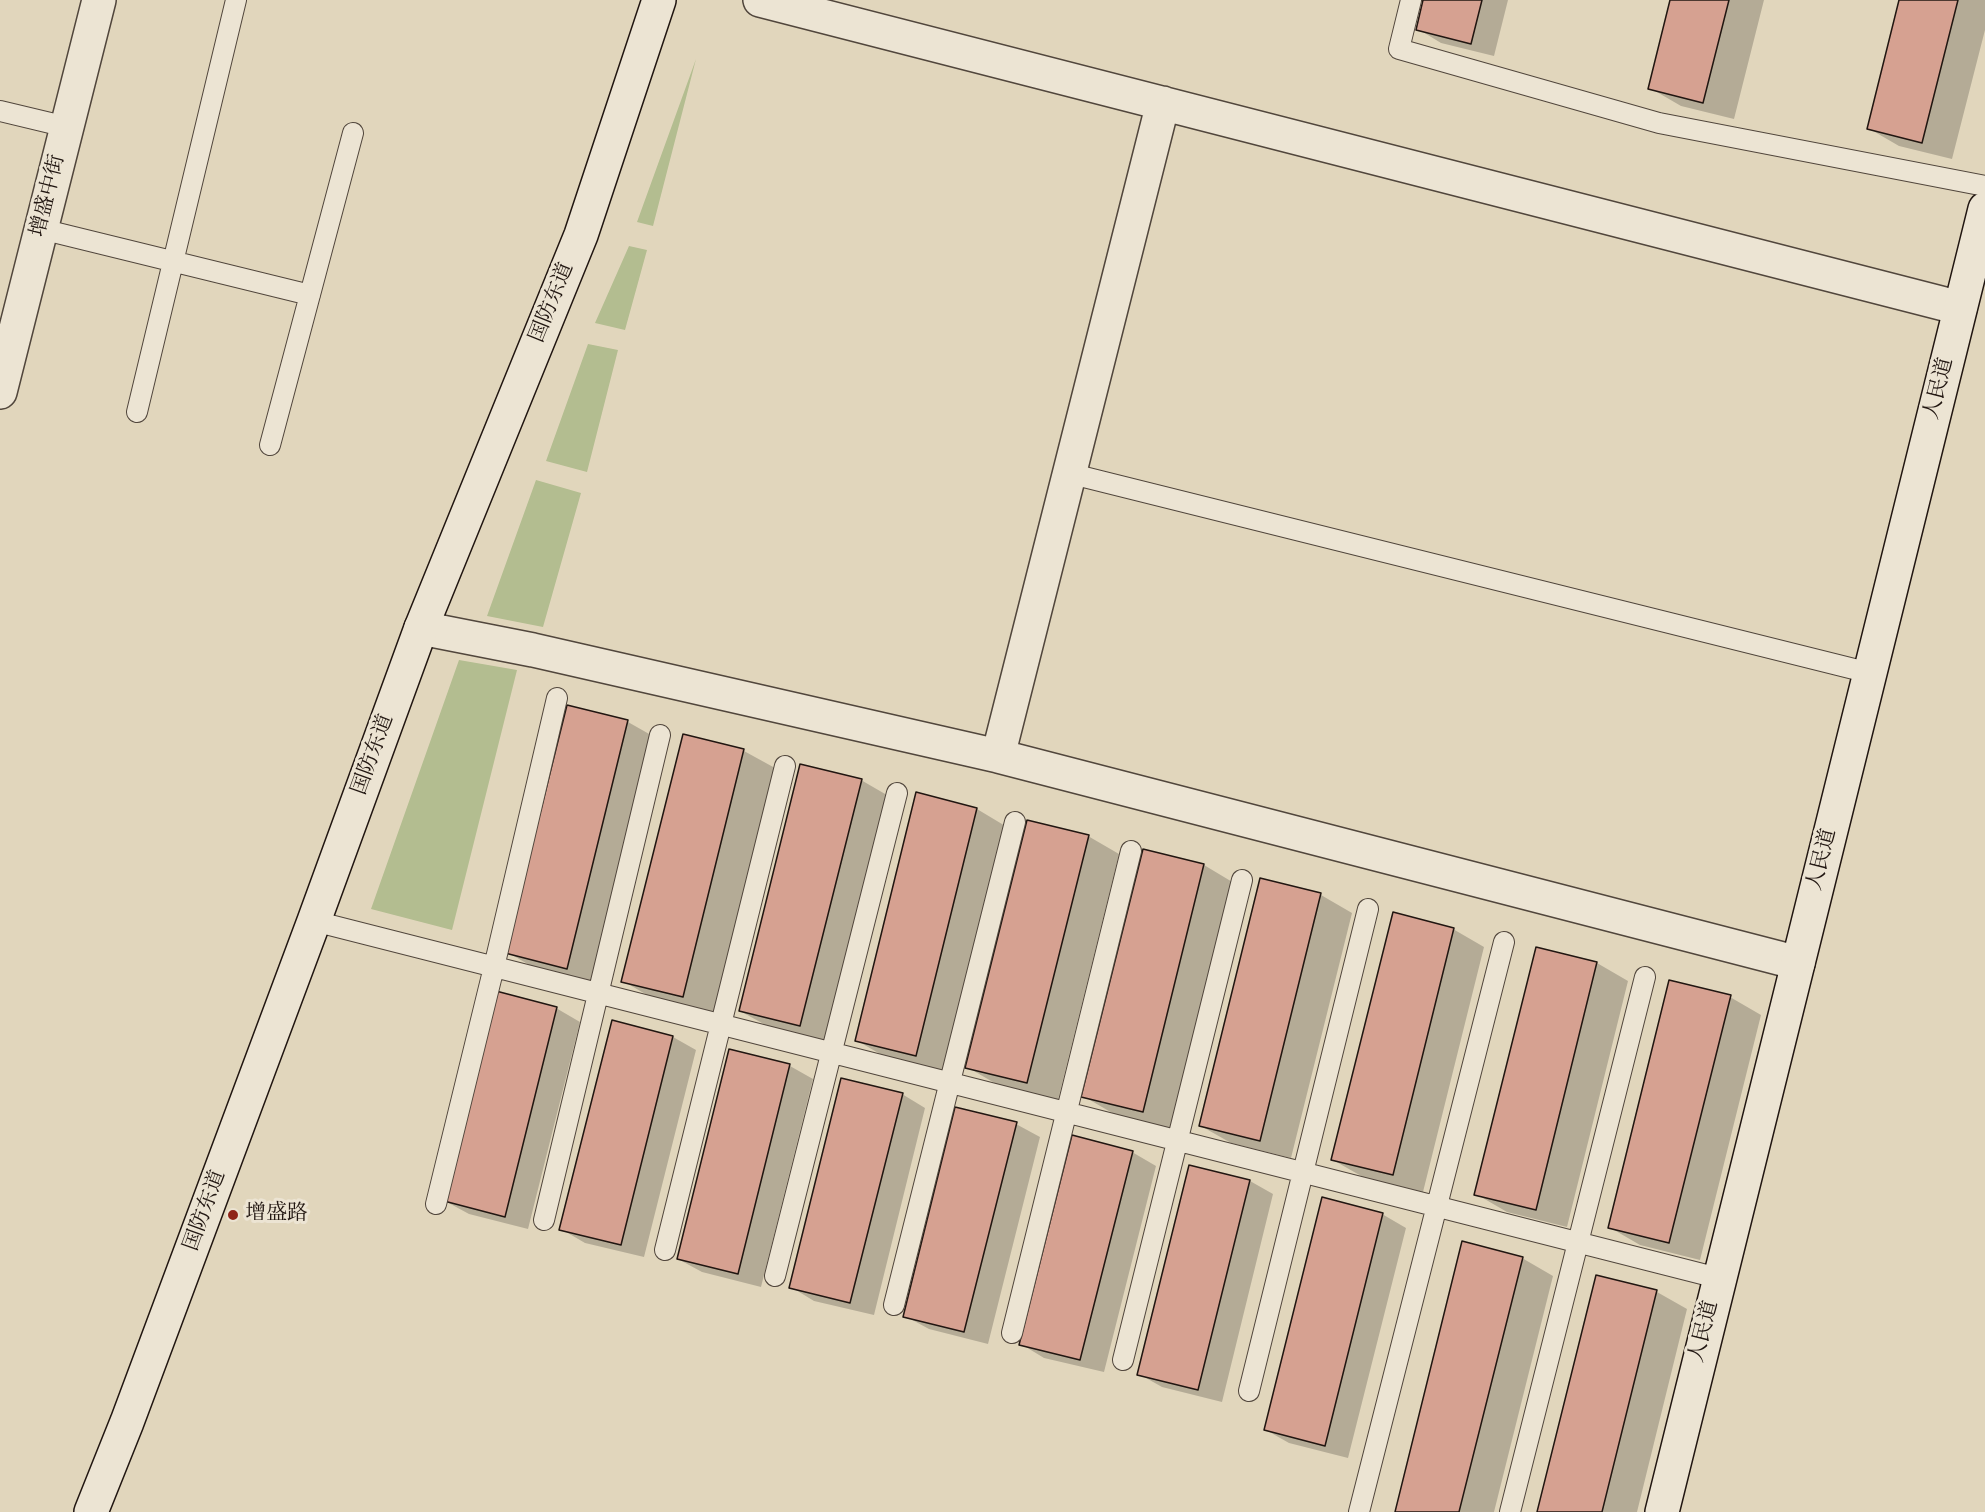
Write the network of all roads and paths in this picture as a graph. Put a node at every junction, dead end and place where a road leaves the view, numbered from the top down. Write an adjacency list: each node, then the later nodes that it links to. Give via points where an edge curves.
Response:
1 (99, 0): 8 (street, 增盛中街)
2 (236, 0): 13 (lane)
3 (659, 0): 20 (street, 国防东道, via 581,235)
4 (760, 0): 6 (street)
5 (1411, 0): 10 (lane, via 1399,49 1659,123)
6 (1163, 103): 14 (street); 19 (street)
7 (0, 111): 8 (lane)
8 (67, 127): 12 (street, 增盛中街)
9 (353, 133): 15 (lane)
10 (1985, 186)
11 (1985, 209): 14 (street, 人民道)
12 (41, 229): 13 (lane); 16 (street, 增盛中街)
13 (173, 261): 15 (lane); 17 (lane)
14 (1970, 294): 21 (street, 人民道)
15 (310, 295): 18 (lane)
16 (0, 392)
17 (137, 412)
18 (270, 445)
19 (1068, 473): 21 (lane); 24 (street)
20 (421, 628): 24 (street); 31 (street, 国防东道)
21 (1870, 673): 33 (street, 人民道)
22 (557, 698): 34 (lane)
23 (660, 735): 36 (lane)
24 (998, 756): 33 (street)
25 (785, 766): 37 (lane)
26 (897, 793): 38 (lane)
27 (1015, 822): 39 (lane)
28 (1131, 851): 40 (lane)
29 (1242, 880): 41 (lane)
30 (1368, 909): 42 (lane)
31 (314, 921): 34 (lane); 54 (street, 国防东道)
32 (1504, 942): 44 (lane)
33 (1798, 963): 49 (street, 人民道)
34 (494, 967): 36 (lane); 43 (lane)
35 (1645, 976): 46 (lane)
36 (598, 993): 37 (lane); 45 (lane)
37 (721, 1024): 38 (lane); 47 (lane)
38 (832, 1052): 39 (lane); 48 (lane)
39 (950, 1082): 40 (lane); 50 (lane)
40 (1067, 1112): 41 (lane); 51 (lane)
41 (1178, 1140): 42 (lane); 52 (lane)
42 (1303, 1172): 44 (lane); 53 (lane)
43 (436, 1204)
44 (1437, 1206): 46 (lane); 55 (lane)
45 (544, 1220)
46 (1578, 1242): 49 (lane); 56 (lane)
47 (665, 1250)
48 (775, 1276)
49 (1718, 1278): 57 (street, 人民道)
50 (894, 1305)
51 (1012, 1333)
52 (1123, 1360)
53 (1249, 1390)
54 (91, 1512)
55 (1359, 1512)
56 (1510, 1512)
57 (1662, 1512)

